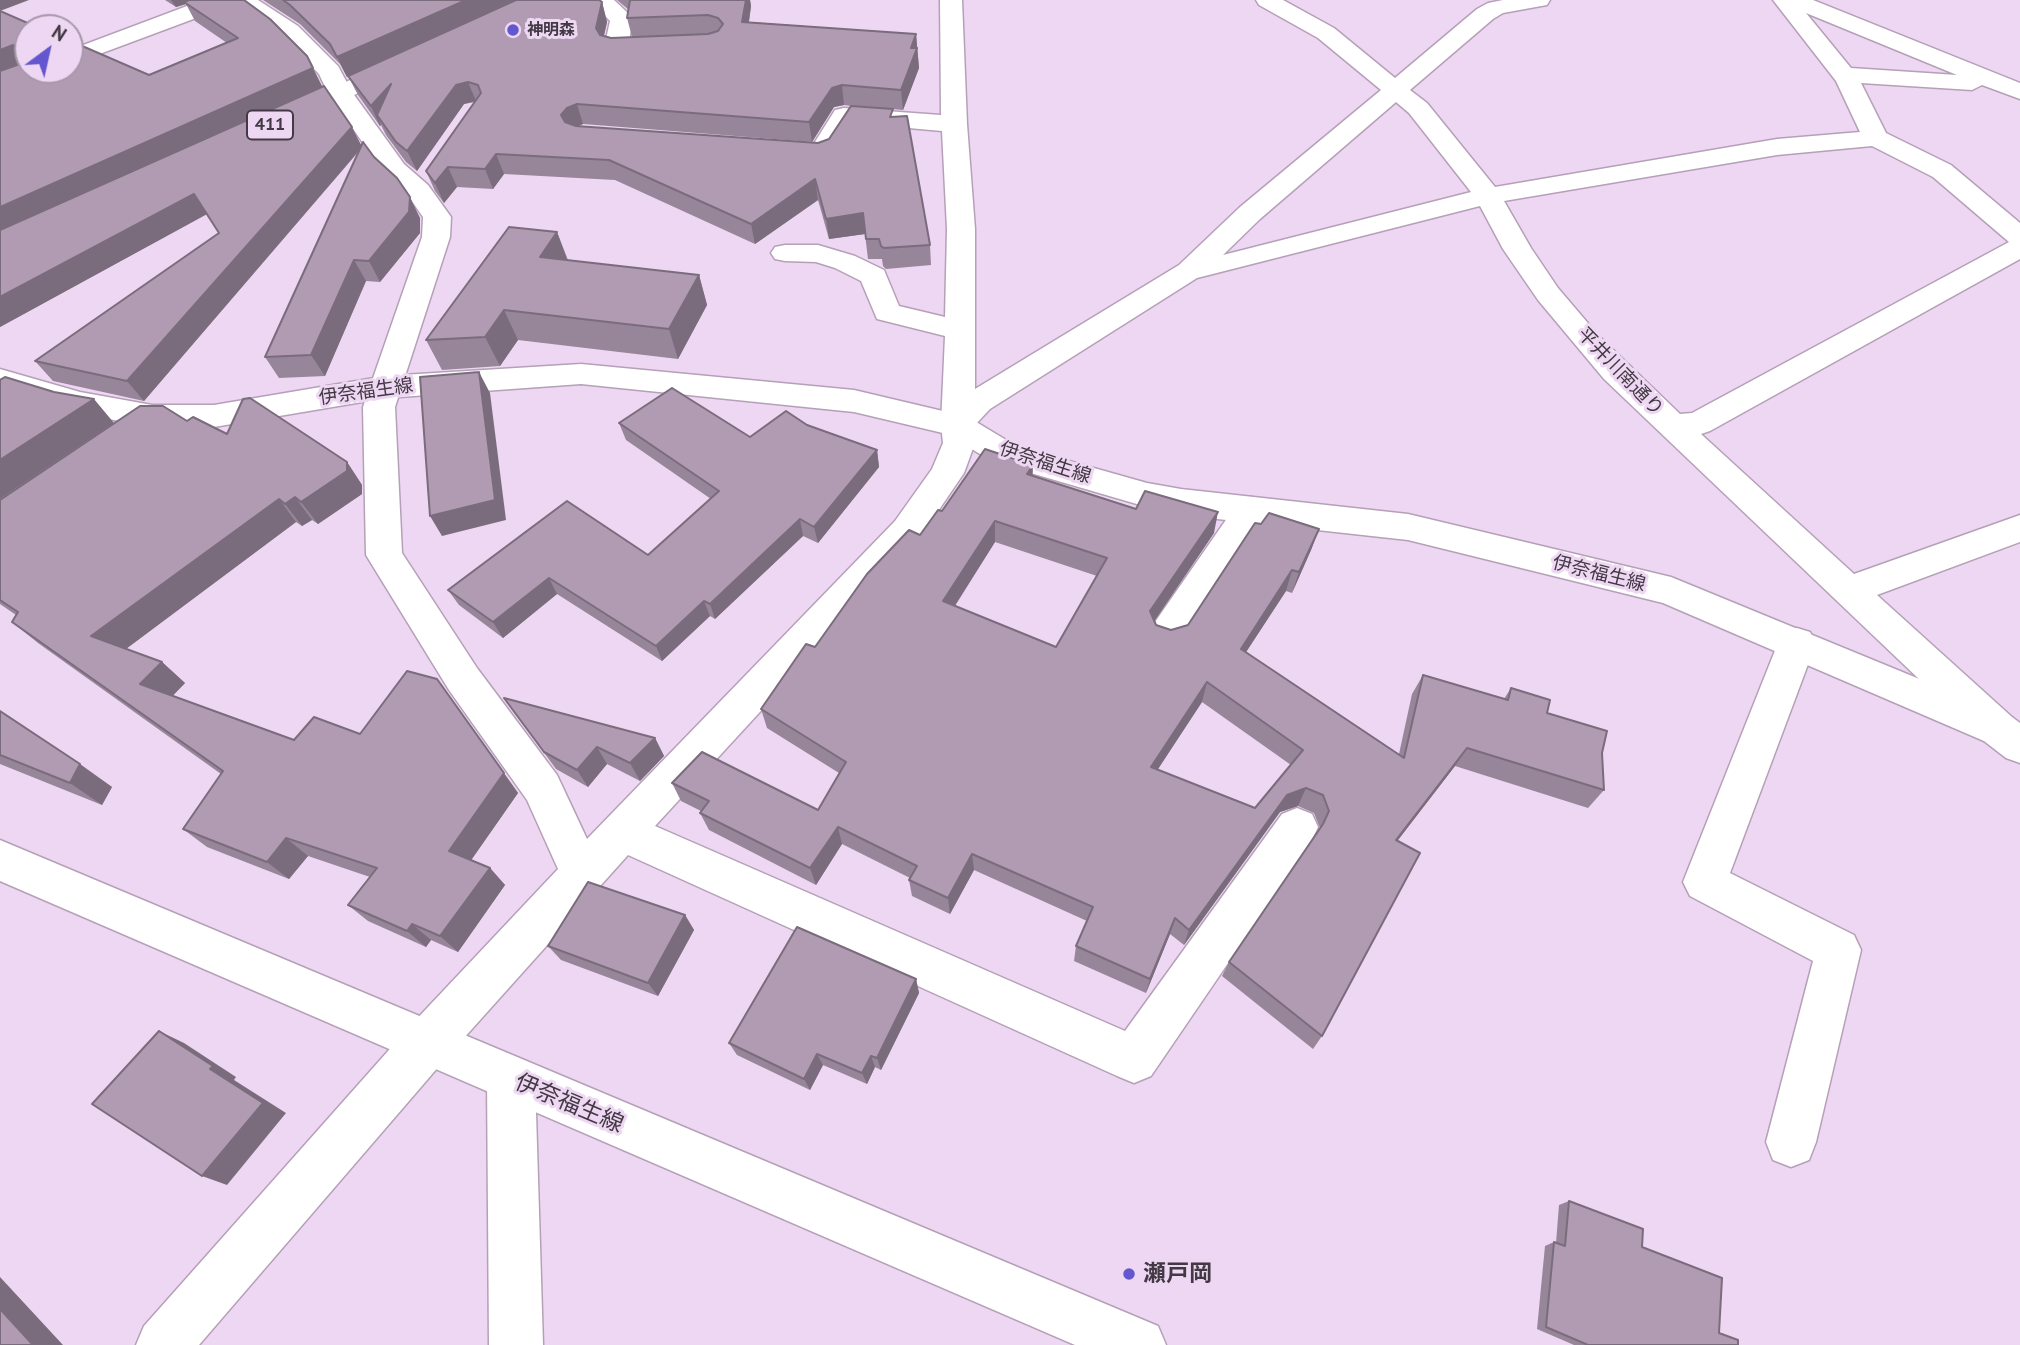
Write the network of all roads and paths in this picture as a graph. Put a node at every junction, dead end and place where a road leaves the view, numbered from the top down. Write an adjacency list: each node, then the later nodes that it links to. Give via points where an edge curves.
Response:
1 (223, 0): 11 (main road)
2 (243, 0): 15 (main road, via 290,31 330,71)
3 (601, 0): 9 (main road, via 622,20 616,48)
4 (951, 0): 16 (main road)
5 (1268, 0): 13 (main road, 平井川南通り, via 1326,33)
6 (1539, 0): 13 (main road, via 1485,14)
7 (1784, 0): 12 (main road)
8 (1794, 0): 14 (main road)
9 (684, 45)
10 (428, 52): 15 (main road, 411)
11 (84, 53)
12 (1844, 75): 14 (main road); 18 (main road)
13 (1396, 88): 20 (main road, 平井川南通り, via 1418,108); 24 (main road)
14 (2009, 88)
15 (340, 93): 17 (main road, 411); 27 (main road, via 395,170 426,181 437,217 436,237)
16 (954, 124): 19 (main road, via 844,115 821,153); 25 (main road, via 961,229)
17 (264, 128)
18 (1876, 138): 20 (main road, via 1777,147); 21 (main road, via 1942,171)
19 (755, 148)
20 (1488, 196): 24 (main road); 30 (main road, 平井川南通り, via 1548,294 1597,352)
21 (2020, 237)
22 (2020, 248): 30 (main road, via 1699,423)
23 (785, 253): 25 (main road, via 818,254 845,262 874,276 887,312)
24 (1189, 271): 29 (main road, via 979,401)
25 (959, 330): 29 (main road)
26 (0, 379): 28 (main road, 伊奈福生線, via 76,402)
27 (386, 387): 28 (main road, 伊奈福生線, via 214,416); 29 (main road, 伊奈福生線, via 581,374 854,401); 41 (main road, via 380,407 384,555 463,679 542,788)
28 (152, 416): 31 (main road)
29 (957, 425): 32 (main road, 伊奈福生線, via 1005,454 1147,495); 39 (main road, via 959,443 947,473 907,530)
30 (1672, 426): 34 (main road, 平井川南通り)
31 (120, 438)
32 (1251, 510): 35 (main road); 36 (main road, 伊奈福生線, via 1433,533 1671,591)
33 (2020, 528): 34 (main road)
34 (1847, 591): 37 (main road, 平井川南通り)
35 (1168, 633)
36 (1797, 643): 37 (main road, 伊奈福生線); 44 (main road, via 1705,882 1838,950)
37 (2009, 737)
38 (1297, 827): 39 (main road, via 1134,1059)
39 (622, 832): 41 (main road)
40 (0, 860): 42 (main road, 伊奈福生線)
41 (582, 874): 42 (main road)
42 (429, 1041): 43 (main road, 伊奈福生線); 45 (main road)
43 (511, 1079): 46 (main road); 47 (main road, 伊奈福生線)
44 (1791, 1142)
45 (163, 1345)
46 (516, 1345)
47 (1139, 1345)

